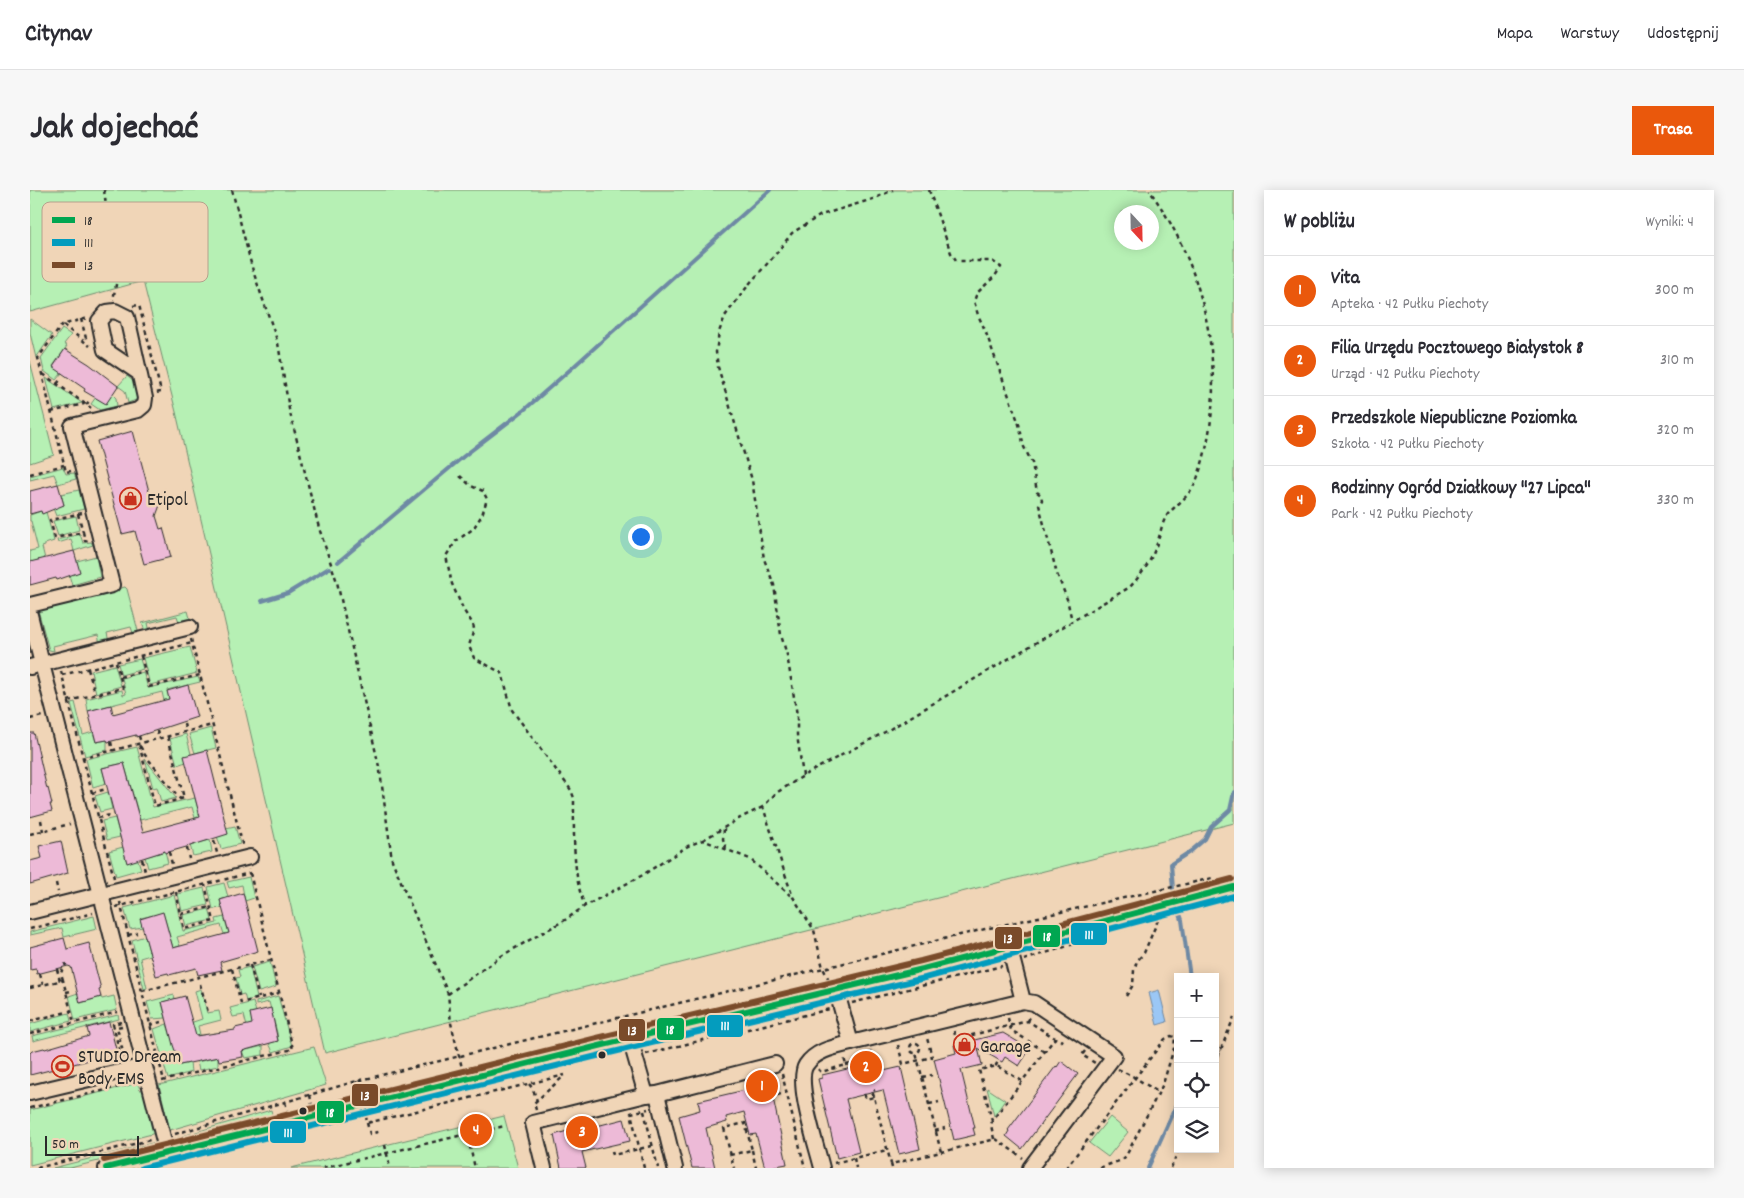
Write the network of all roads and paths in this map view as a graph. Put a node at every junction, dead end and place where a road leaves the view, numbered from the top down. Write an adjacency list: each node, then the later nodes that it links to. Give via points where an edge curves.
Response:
1 (232, 190): 126 (path, via 253,272 278,343 289,409 319,528 337,582 380,771 392,860)
2 (893, 190): 62 (path, via 821,215 792,233 725,316 719,332 718,367 752,480 764,559 774,586 787,655)
3 (929, 190): 32 (path, via 956,260 992,261 1001,268 977,293 974,301 1032,463 1050,549)
4 (1149, 190): 32 (path, via 1177,232 1194,274 1210,339 1213,403 1198,476 1191,492 1166,516 1156,548 1142,574 1130,587)
5 (117, 282): 6 (path)
6 (111, 306)
7 (132, 306): 17 (path, via 139,305 161,392)
8 (89, 317): 9 (path)
9 (81, 319): 10 (path); 11 (path)
10 (62, 325): 11 (path); 13 (path, via 38,358)
11 (87, 344): 12 (path)
12 (94, 349)
13 (42, 373): 16 (path); 20 (path)
14 (139, 373): 17 (street)
15 (61, 379): 16 (path)
16 (57, 384): 19 (path)
17 (144, 396): 30 (street, via 144,405 138,410 72,426 112,585)
18 (90, 400): 19 (path)
19 (86, 405): 20 (path); 21 (path)
20 (51, 412): 22 (path)
21 (97, 413)
22 (64, 465): 23 (path, via 66,472); 24 (path)
23 (76, 470)
24 (30, 474)
25 (460, 476): 97 (path, via 483,491 487,499 473,529 456,541 446,556 452,584 473,624 469,646 474,658 502,672 512,710 572,790 573,846)
26 (51, 515): 27 (path)
27 (52, 520): 28 (path, via 78,514); 28 (path, via 55,538)
28 (82, 532): 29 (path, via 85,541)
29 (93, 539)
30 (30, 605)
31 (30, 615): 38 (street)
32 (1072, 621): 62 (path, via 885,732)
33 (189, 628): 34 (path); 36 (street)
34 (192, 643): 35 (path); 42 (path)
35 (141, 656): 37 (path); 40 (path)
36 (58, 660): 38 (street); 41 (path)
37 (116, 662): 39 (path); 43 (path)
38 (36, 666): 44 (street)
39 (88, 669): 41 (path); 45 (path)
40 (145, 671): 42 (path, via 149,687); 43 (path)
41 (62, 675): 44 (path); 46 (path)
42 (200, 675): 50 (path)
43 (120, 677): 45 (path, via 123,688)
44 (46, 679): 94 (street)
45 (95, 694): 46 (path)
46 (68, 701): 59 (path)
47 (46, 715): 48 (path)
48 (30, 719)
49 (184, 724): 52 (path)
50 (212, 726): 52 (path); 81 (path)
51 (157, 731): 55 (path)
52 (186, 732): 54 (path)
53 (139, 736): 57 (path)
54 (168, 737): 55 (path); 61 (path)
55 (159, 739): 57 (path)
56 (111, 742): 58 (path)
57 (140, 744): 58 (path); 66 (path, via 145,755); 66 (path, via 154,806)
58 (113, 751): 59 (path)
59 (83, 758): 64 (path)
60 (181, 769): 61 (path)
61 (176, 770): 66 (path)
62 (803, 776): 67 (path, via 776,793)
63 (106, 789): 64 (path)
64 (92, 793): 69 (path)
65 (187, 795): 66 (path)
66 (182, 798)
67 (764, 807): 72 (path); 95 (path)
68 (114, 814): 69 (path)
69 (98, 818): 91 (path)
70 (41, 820): 73 (path)
71 (73, 824): 73 (path)
72 (724, 829): 75 (path); 78 (path)
73 (43, 831): 74 (path)
74 (30, 834)
75 (703, 840): 78 (path); 97 (path)
76 (214, 841): 80 (path)
77 (186, 848): 83 (path)
78 (726, 848): 95 (path, via 750,859)
79 (169, 852): 84 (path)
80 (217, 852)
81 (248, 857): 86 (path); 91 (street)
82 (142, 858): 85 (path)
83 (189, 859)
84 (172, 864)
85 (145, 871)
86 (250, 873): 89 (path); 109 (path)
87 (1218, 877): 113 (path)
88 (56, 883): 93 (path)
89 (205, 885): 92 (path); 98 (path)
90 (1234, 887): 108 (street)
91 (117, 890): 94 (street); 96 (path)
92 (176, 892): 96 (path); 101 (path)
93 (58, 893)
94 (101, 893): 99 (street); 100 (street)
95 (794, 897): 113 (path, via 814,930)
96 (121, 906): 99 (path); 107 (path)
97 (585, 906): 126 (path, via 503,955)
98 (211, 907): 101 (path); 102 (path)
99 (105, 910): 105 (path); 169 (street)
100 (30, 912)
101 (181, 914): 102 (path, via 184,929 214,921)
102 (212, 914): 103 (path)
103 (217, 914)
104 (1160, 918): 128 (path, via 1137,962 1133,985)
105 (30, 929)
106 (137, 933): 107 (path)
107 (128, 935): 124 (path)
108 (1009, 946): 121 (street); 127 (street)
109 (271, 960): 111 (path); 125 (path)
110 (67, 964): 117 (path, via 61,973)
111 (248, 964): 115 (path); 129 (path)
112 (1007, 965): 130 (path)
113 (823, 968): 121 (path); 160 (path)
114 (57, 969): 117 (path)
115 (232, 969): 124 (path); 129 (path, via 241,1003)
116 (40, 974): 119 (path)
117 (61, 981): 119 (path); 123 (path)
118 (200, 984): 134 (path)
119 (43, 985): 120 (path)
120 (30, 988)
121 (836, 989): 148 (street); 151 (street)
122 (71, 991): 123 (path)
123 (66, 992): 132 (path)
124 (142, 992): 141 (path)
125 (279, 994): 129 (path); 159 (path, via 293,1049)
126 (448, 994): 160 (path)
127 (1021, 995): 148 (street); 232 (street, via 1114,1056)
128 (1126, 996)
129 (259, 998)
130 (846, 1005)
131 (835, 1008): 162 (path)
132 (71, 1011): 136 (path); 139 (path)
133 (120, 1012): 139 (path)
134 (208, 1012)
135 (1234, 1017): 156 (path)
136 (30, 1021)
137 (1009, 1021): 142 (path)
138 (161, 1022): 141 (path)
139 (74, 1023): 144 (path)
140 (116, 1023): 143 (path, via 112,1024 123,1057 117,1027)
141 (150, 1025): 181 (path)
142 (1010, 1025): 146 (path, via 956,1038); 150 (path, via 1028,1020); 155 (path, via 1011,1030)
143 (121, 1026)
144 (30, 1034)
145 (926, 1034): 164 (path, via 932,1057)
146 (955, 1034)
147 (1066, 1034): 150 (path, via 1062,1042)
148 (849, 1037): 230 (street, via 817,1055 806,1065 802,1075 802,1090)
149 (1174, 1037): 179 (path, via 1165,1039)
150 (1054, 1038): 155 (path)
151 (630, 1039): 162 (street); 180 (street)
152 (897, 1041): 164 (path, via 903,1064)
153 (1174, 1046): 187 (path)
154 (268, 1051): 159 (path)
155 (1044, 1051): 183 (path)
156 (1221, 1051): 167 (path)
157 (916, 1053): 157 (path, via 920,1047 915,1043 910,1049); 164 (path)
158 (871, 1054): 168 (path, via 872,1059)
159 (268, 1055): 166 (path)
160 (459, 1056): 180 (path); 182 (path)
161 (240, 1058): 166 (path)
162 (639, 1058): 194 (street)
163 (999, 1060): 172 (path)
164 (918, 1061): 178 (path)
165 (222, 1062): 170 (path)
166 (241, 1062): 170 (path)
167 (1215, 1063)
168 (846, 1065)
169 (144, 1066): 184 (street); 188 (street)
170 (224, 1066): 176 (path)
171 (979, 1066): 175 (path)
172 (997, 1066): 175 (path); 183 (path)
173 (778, 1067): 189 (path); 194 (street)
174 (194, 1069): 176 (path)
175 (980, 1070): 204 (path)
176 (196, 1073): 181 (path)
177 (932, 1075): 178 (path)
178 (922, 1077): 197 (path)
179 (1134, 1077): 187 (path); 246 (path)
180 (465, 1079): 226 (street)
181 (164, 1081): 184 (path)
182 (358, 1081): 192 (path); 213 (path)
183 (1022, 1081): 204 (path)
184 (144, 1083): 198 (path); 226 (street)
185 (528, 1084): 195 (path, via 533,1088); 195 (path, via 565,1075); 205 (path)
186 (875, 1090): 193 (path, via 872,1091)
187 (1158, 1092): 247 (path, via 1126,1156)
188 (30, 1093)
189 (787, 1093): 191 (path); 244 (path)
190 (864, 1094): 193 (path, via 866,1099)
191 (776, 1095)
192 (361, 1096)
193 (874, 1097): 203 (path)
194 (650, 1098): 199 (path); 199 (path); 238 (street, via 533,1123); 241 (street)
195 (537, 1101): 200 (path, via 534,1103)
196 (939, 1102): 197 (path)
197 (929, 1104): 211 (path)
198 (30, 1108)
199 (644, 1111): 219 (path); 220 (path, via 631,1113)
200 (538, 1114)
201 (365, 1115): 205 (path)
202 (883, 1115): 203 (path)
203 (878, 1116): 217 (path)
204 (992, 1121): 215 (path)
205 (367, 1123): 210 (path, via 370,1134)
206 (724, 1123): 208 (path)
207 (505, 1126): 212 (path)
208 (725, 1128): 221 (path, via 745,1123); 228 (path)
209 (945, 1128): 211 (path)
210 (381, 1131)
211 (935, 1131): 225 (path)
212 (467, 1134): 224 (path); 237 (path)
213 (169, 1135)
214 (157, 1138): 233 (path)
215 (994, 1139): 225 (path); 232 (path)
216 (890, 1142): 217 (path)
217 (885, 1143): 222 (path)
218 (384, 1145): 224 (path)
219 (652, 1146): 220 (path); 240 (path)
220 (640, 1149): 223 (path, via 613,1155); 239 (path)
221 (752, 1150): 228 (path); 243 (path)
222 (887, 1150): 229 (path); 231 (path)
223 (612, 1151)
224 (386, 1152): 235 (path); 236 (path)
225 (941, 1152): 231 (path)
226 (167, 1153): 234 (street)
227 (1177, 1153): 248 (path)
228 (730, 1155): 242 (path)
229 (854, 1158): 230 (path); 245 (path)
230 (825, 1166)
231 (891, 1166)
232 (1031, 1167)
233 (37, 1168)
234 (106, 1168)
235 (323, 1168)
236 (390, 1168)
237 (476, 1168)
238 (544, 1168)
239 (644, 1168)
240 (658, 1168)
241 (675, 1168)
242 (734, 1168)
243 (756, 1168)
244 (805, 1168)
245 (856, 1168)
246 (1066, 1168)
247 (1099, 1168)
248 (1171, 1168)

